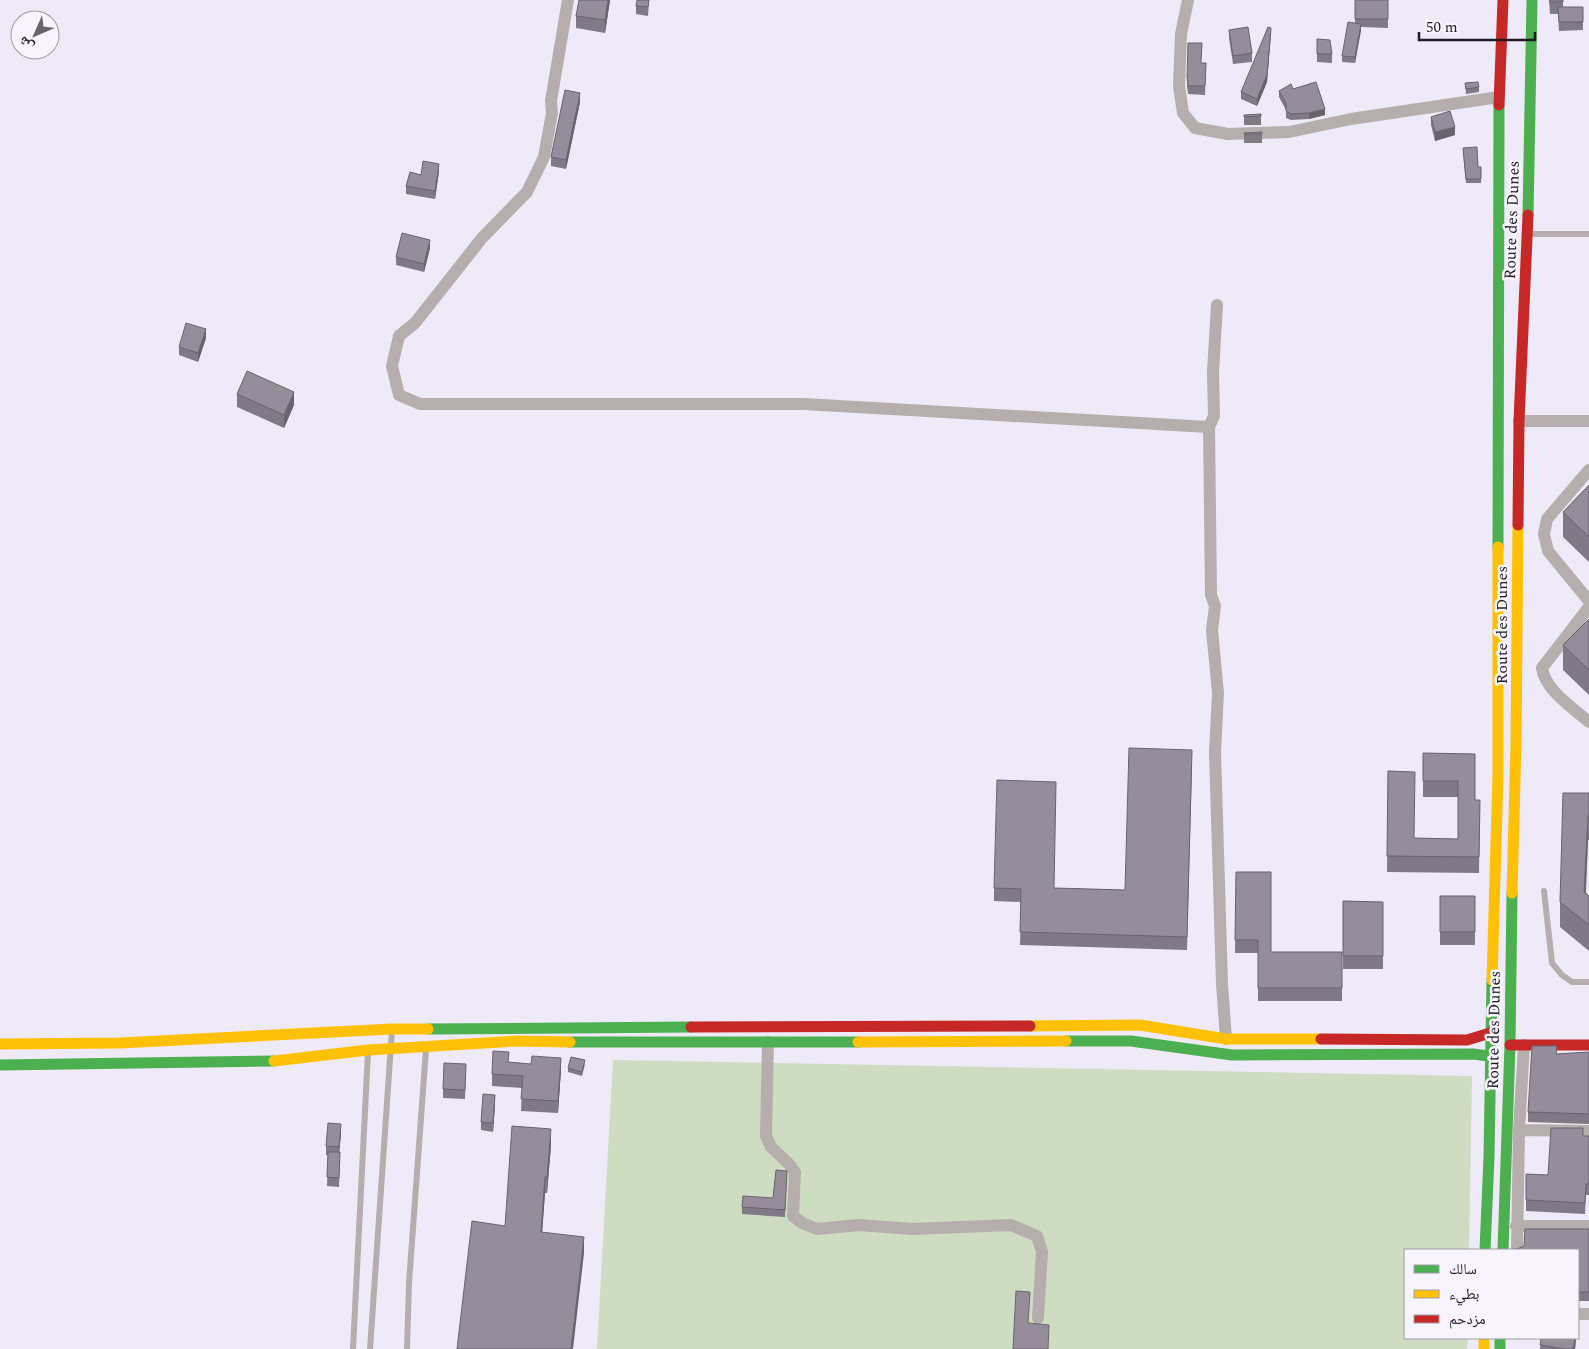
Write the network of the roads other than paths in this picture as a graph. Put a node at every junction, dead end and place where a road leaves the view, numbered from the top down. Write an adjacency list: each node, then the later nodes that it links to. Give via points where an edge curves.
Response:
1 (568, 0): 11 (street, via 544,157 527,192 482,238 415,323 399,336 392,366 399,395 420,404 804,404)
2 (1188, 0): 5 (street, via 1180,34 1179,86 1183,113 1195,128 1228,134 1289,132 1351,119)
3 (1504, 0): 5 (street, Route des Dunes)
4 (1532, 0): 6 (street, Route des Dunes)
5 (1499, 97): 19 (street, Route des Dunes, via 1498,775)
6 (1528, 234): 7 (lane); 10 (street, Route des Dunes)
7 (1589, 234)
8 (1217, 305): 11 (street, via 1214,416)
9 (1589, 420): 10 (street)
10 (1518, 421): 25 (street, Route des Dunes)
11 (1209, 426): 20 (street, via 1211,596 1215,606 1212,630 1218,693 1215,771)
12 (1589, 470): 13 (street, via 1547,519 1544,534 1548,551)
13 (1589, 601)
14 (1589, 607): 15 (street, via 1542,668 1549,686)
15 (1589, 722)
16 (1544, 891): 17 (lane, via 1552,963 1572,982)
17 (1589, 982)
18 (392, 1029): 20 (street, via 1140,1025); 22 (street, via 120,1043); 27 (lane)
19 (1490, 1034): 20 (street, via 1467,1040); 29 (street, Route des Dunes)
20 (1226, 1039)
21 (768, 1042): 26 (street, via 518,1041); 29 (street, via 1131,1041 1232,1055); 38 (street, via 766,1136 771,1147 795,1172 793,1216 817,1229 1011,1226 1024,1230 1037,1236 1042,1252)
22 (0, 1044)
23 (1524, 1045): 24 (street); 25 (street); 31 (street)
24 (1589, 1045)
25 (1510, 1046): 36 (street, Route des Dunes)
26 (426, 1047): 27 (street); 41 (lane)
27 (392, 1049): 28 (street); 40 (lane)
28 (368, 1050): 30 (street, via 268,1062); 39 (lane)
29 (1489, 1056): 35 (street, Route des Dunes)
30 (0, 1065)
31 (1520, 1130): 32 (street); 33 (street)
32 (1589, 1131)
33 (1516, 1226): 34 (street); 37 (street)
34 (1589, 1226)
35 (1485, 1249)
36 (1503, 1249)
37 (1517, 1249)
38 (1038, 1318)
39 (353, 1349)
40 (370, 1349)
41 (407, 1349)

